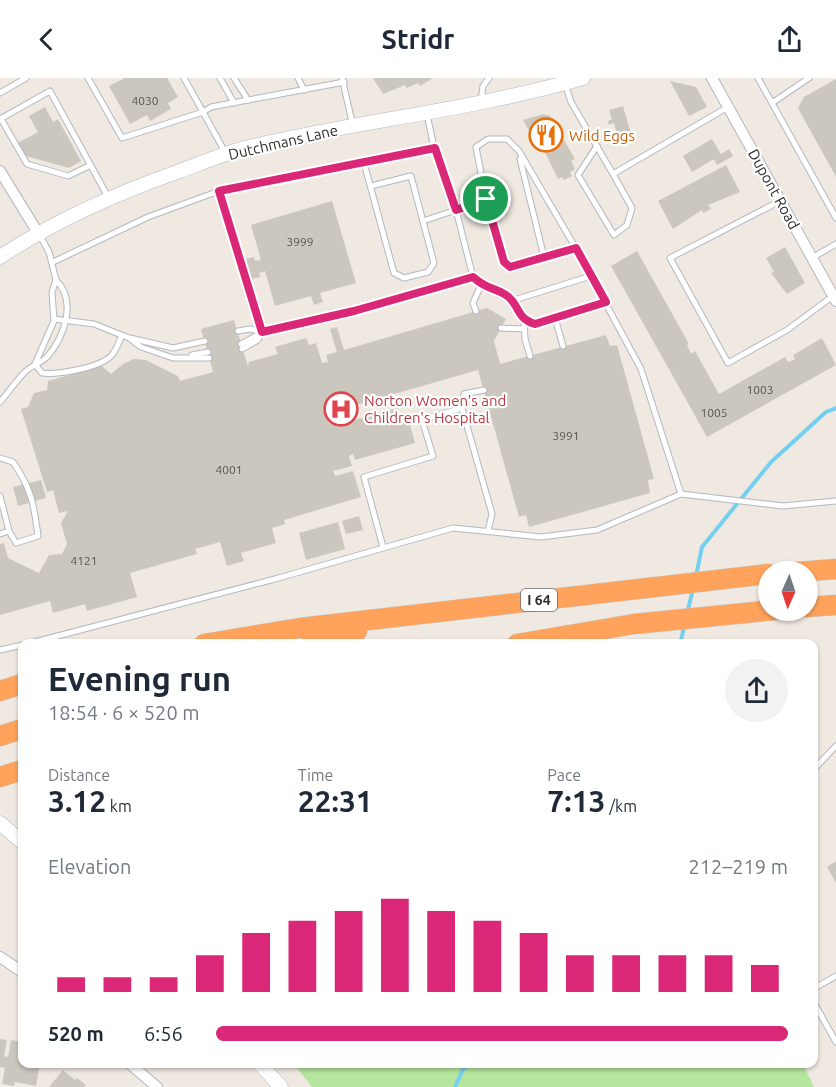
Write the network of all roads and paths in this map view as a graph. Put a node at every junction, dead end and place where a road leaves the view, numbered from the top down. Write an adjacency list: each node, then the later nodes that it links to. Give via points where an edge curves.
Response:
1 (26, 78): 15 (lane)
2 (88, 78): 22 (lane, via 122,138)
3 (184, 78): 22 (lane)
4 (220, 78): 17 (lane)
5 (234, 78): 16 (lane)
6 (298, 78): 14 (lane)
7 (489, 78): 19 (lane, via 483,86)
8 (582, 78): 13 (street, Dutchmans Lane)
9 (712, 78): 20 (street, Dupont Road)
10 (758, 78): 18 (lane)
11 (809, 78): 18 (lane)
12 (343, 80): 14 (lane); 24 (lane)
13 (565, 83): 19 (street, Dutchmans Lane); 25 (lane)
14 (304, 90): 16 (lane)
15 (0, 93)
16 (248, 100): 17 (lane)
17 (234, 103): 22 (lane)
18 (772, 103): 39 (lane)
19 (480, 104): 21 (street, Dutchmans Lane)
20 (728, 107): 32 (lane); 37 (street, Dupont Road)
21 (426, 111): 24 (street, Dutchmans Lane); 26 (lane)
22 (203, 112): 28 (lane)
23 (1, 119): 30 (lane, via 27,164 68,176); 30 (lane, via 50,91)
24 (353, 126): 28 (street, Dutchmans Lane)
25 (597, 146): 32 (lane); 32 (lane, via 578,175 614,235 627,225 632,208)
26 (435, 148): 29 (lane); 38 (lane)
27 (519, 151): 36 (lane, via 507,139 488,139 476,147); 43 (lane); 45 (lane)
28 (226, 154): 35 (street, Dutchmans Lane)
29 (364, 163): 33 (lane); 34 (lane)
30 (91, 165): 35 (lane)
31 (0, 171): 41 (street)
32 (613, 174)
33 (371, 186): 40 (lane, via 411,176); 40 (lane, via 394,273 404,278 428,272 434,263)
34 (219, 191): 47 (lane, via 148,217); 63 (lane)
35 (109, 198): 41 (street, Dutchmans Lane)
36 (486, 199): 38 (lane); 45 (lane, via 504,262 510,267)
37 (780, 201): 46 (street, Dupont Road); 52 (lane, via 670,258 728,363)
38 (456, 210): 40 (lane); 49 (lane)
39 (836, 218)
40 (423, 221)
41 (38, 233): 44 (street, Dutchmans Lane); 47 (lane)
42 (836, 244): 46 (lane)
43 (576, 248): 45 (lane); 48 (lane)
44 (0, 257)
45 (544, 257)
46 (812, 258): 52 (street, Dupont Road)
47 (53, 262): 50 (lane)
48 (591, 276): 53 (lane); 54 (lane)
49 (473, 277): 51 (lane); 63 (lane)
50 (56, 280): 57 (lane, via 52,292); 58 (lane, via 66,290)
51 (481, 285): 53 (lane, via 507,295); 55 (lane, via 473,303)
52 (835, 299)
53 (511, 301): 59 (lane)
54 (606, 302): 56 (lane); 75 (lane, via 641,369)
55 (476, 311)
56 (555, 318): 59 (lane, via 535,324); 67 (lane)
57 (54, 319): 58 (lane); 70 (lane)
58 (66, 319): 64 (lane, via 94,324); 70 (lane, via 63,332 46,358)
59 (524, 320): 61 (lane)
60 (501, 328): 61 (lane)
61 (524, 329): 69 (lane)
62 (238, 331): 63 (lane, via 250,328)
63 (262, 332): 66 (lane, via 258,340)
64 (125, 337): 65 (lane, via 173,348); 68 (lane, via 173,358); 70 (lane, via 111,356 100,363 54,375 42,373)
65 (205, 341)
66 (242, 346)
67 (563, 346)
68 (208, 355)
69 (530, 356)
70 (35, 364): 72 (lane)
71 (484, 390): 73 (lane, via 464,394)
72 (0, 402)
73 (462, 408): 79 (lane, via 492,513); 81 (lane, via 422,420 433,456 364,477)
74 (0, 459): 78 (lane, via 13,462 28,483 38,536 16,543)
75 (681, 494): 77 (lane, via 783,506); 79 (lane, via 597,530 541,537)
76 (0, 496): 78 (lane)
77 (836, 501)
78 (9, 531): 80 (lane)
79 (488, 531): 81 (lane, via 453,528)
80 (0, 534)
81 (383, 548): 89 (lane)
82 (836, 569): 83 (highway)
83 (818, 570)
84 (758, 575): 88 (highway, I 64)
85 (836, 605): 86 (highway)
86 (818, 607)
87 (758, 612): 92 (highway, via 646,623)
88 (427, 613): 90 (highway); 91 (highway, I 64)
89 (44, 639)
90 (234, 639)
91 (329, 639)
92 (548, 639)
93 (18, 646): 94 (lane)
94 (0, 650)
95 (18, 685): 96 (highway)
96 (0, 690)
97 (18, 730): 98 (highway)
98 (0, 736)
99 (836, 746): 100 (lane)
100 (818, 765)
101 (18, 771): 102 (highway)
102 (0, 777)
103 (0, 823): 104 (street)
104 (18, 838)
105 (0, 957): 106 (street)
106 (18, 969)
107 (836, 976): 108 (lane)
108 (818, 986)
109 (818, 1010): 110 (lane)
110 (836, 1042)
111 (135, 1068): 113 (street)
112 (264, 1068): 114 (street)
113 (157, 1087)
114 (281, 1087)

